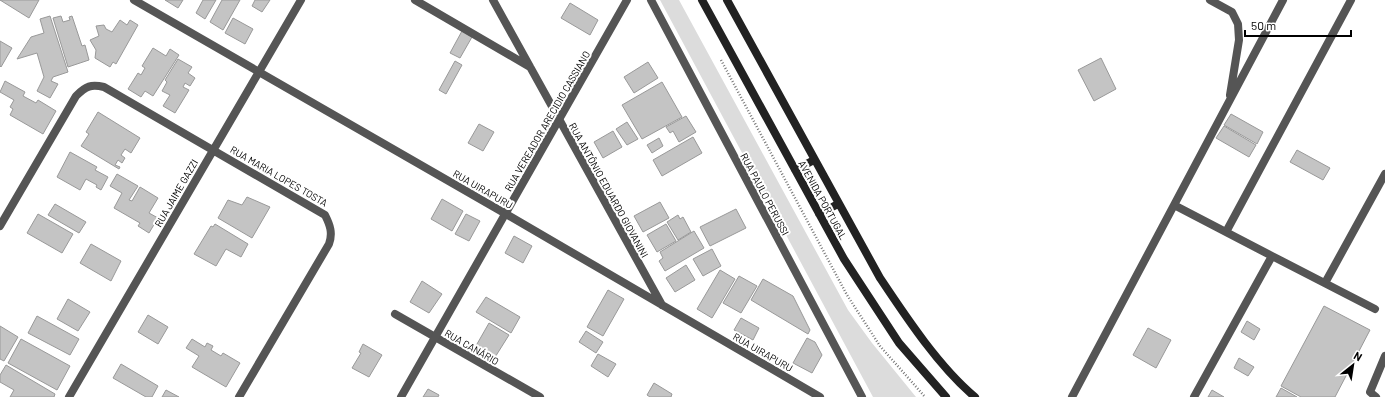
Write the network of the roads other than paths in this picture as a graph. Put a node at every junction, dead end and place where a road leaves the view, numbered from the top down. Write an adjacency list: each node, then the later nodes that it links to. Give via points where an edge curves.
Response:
1 (134, 0): 13 (street, RUA UIRAPURU)
2 (301, 0): 13 (street, RUA JAIME GAZZI)
3 (415, 0): 12 (street)
4 (493, 0): 12 (street, RUA ANTÔNIO EDUARDO GIOVANINI)
5 (628, 0): 15 (street, RUA VEREADOR ARECIDIO CASSIANO)
6 (651, 0): 38 (street, RUA PAULO PERUSSI)
7 (702, 0): 18 (main road, AVENIDA PORTUGAL)
8 (727, 0): 17 (main road)
9 (1210, 0): 14 (street, via 1232,12 1238,24 1239,40)
10 (1283, 0): 14 (street)
11 (1351, 0): 25 (street)
12 (530, 67): 15 (street, RUA ANTÔNIO EDUARDO GIOVANINI)
13 (258, 71): 16 (street, RUA JAIME GAZZI); 22 (street, RUA UIRAPURU)
14 (1230, 100): 21 (street)
15 (559, 120): 22 (street, RUA VEREADOR ARECIDIO CASSIANO); 28 (street, RUA ANTÔNIO EDUARDO GIOVANINI)
16 (213, 150): 24 (street, RUA MARIA LOPES TOSTA, via 104,87 85,87 76,96); 33 (street, RUA JAIME GAZZI); 34 (street, RUA MARIA LOPES TOSTA, via 325,215 330,223 332,236)
17 (814, 160): 18 (main road); 20 (main road)
18 (795, 170): 23 (main road, AVENIDA PORTUGAL)
19 (1385, 174): 27 (street)
20 (838, 204): 23 (main road); 40 (main road, via 906,318 937,357)
21 (1174, 205): 25 (street); 41 (street)
22 (506, 214): 28 (street, RUA UIRAPURU); 31 (street, RUA VEREADOR ARECIDIO CASSIANO)
23 (819, 214): 39 (main road, AVENIDA PORTUGAL, via 848,266 891,330)
24 (0, 226)
25 (1226, 232): 26 (street)
26 (1272, 256): 27 (street); 42 (street)
27 (1325, 283): 29 (street)
28 (662, 306): 37 (street, RUA UIRAPURU)
29 (1375, 309)
30 (394, 314): 31 (street, RUA CANÁRIO)
31 (435, 337): 35 (street, RUA VEREADOR ARECIDIO CASSIANO); 36 (street, RUA CANÁRIO)
32 (1385, 356): 43 (street, via 1371,386 1370,392)
33 (69, 397)
34 (239, 397)
35 (401, 397)
36 (540, 397)
37 (820, 397)
38 (862, 397)
39 (946, 397)
40 (975, 397)
41 (1072, 397)
42 (1194, 397)
43 (1376, 397)

